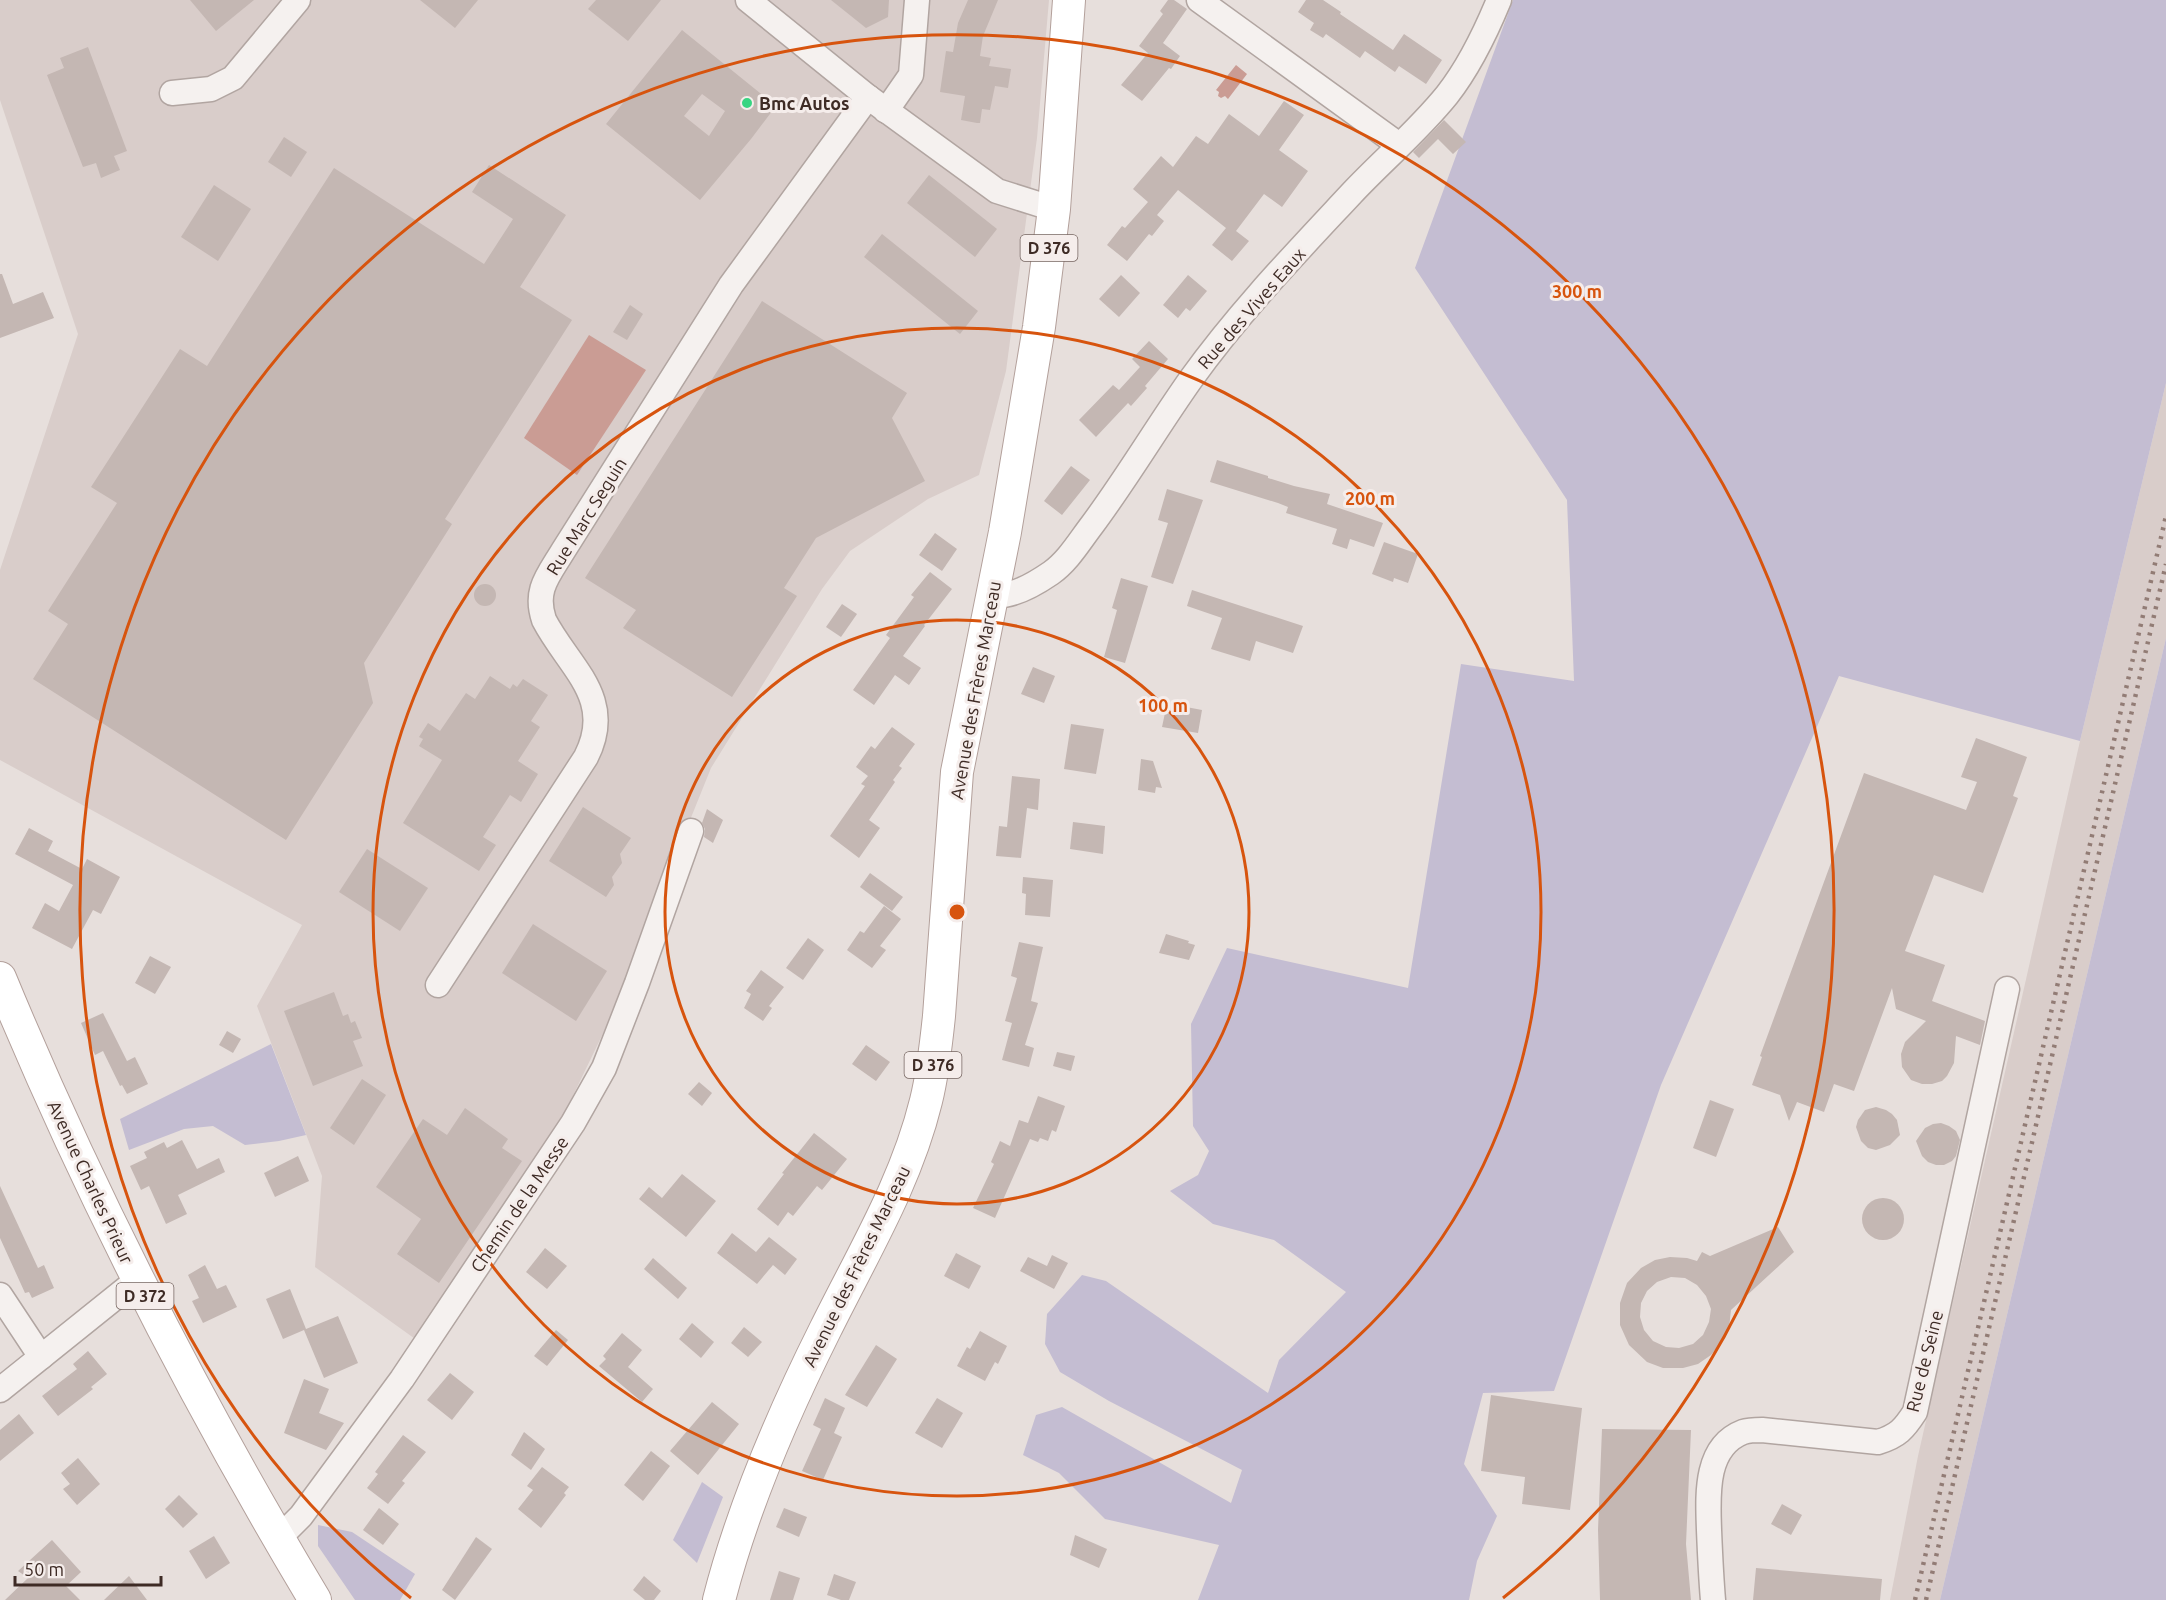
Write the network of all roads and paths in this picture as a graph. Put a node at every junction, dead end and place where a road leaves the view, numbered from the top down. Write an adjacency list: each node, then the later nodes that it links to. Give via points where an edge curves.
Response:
1 (298, 0): 7 (street, via 233,78 211,90)
2 (748, 0): 8 (street)
3 (917, 0): 8 (street, Rue Marc Seguin, via 911,75)
4 (1069, 0): 10 (main road, D 376)
5 (1199, 0): 9 (street)
6 (1499, 0): 9 (street, Rue des Vives Eaux, via 1462,74)
7 (172, 93)
8 (877, 104): 10 (street, via 997,191); 14 (street, Rue Marc Seguin, via 729,287 541,591 544,620 593,697 597,722 594,738 586,757)
9 (1399, 145): 11 (street, Rue des Vives Eaux, via 1211,352 1070,555 1051,573 1025,588 1003,597)
10 (1054, 209): 11 (main road, Avenue des Frères Marceau / D 376, via 1039,327)
11 (993, 595): 22 (main road, Avenue des Frères Marceau / D 376, via 957,772 938,1027 926,1103 893,1194 802,1377 755,1486)
12 (691, 831): 20 (street, Chemin de la Messe, via 604,1068 573,1123 402,1379 301,1516)
13 (0, 979): 16 (main road, Avenue Charles Prieur / D 372, via 56,1110)
14 (438, 985)
15 (2007, 989): 23 (street, Rue de Seine, via 1914,1412 1899,1433 1878,1442 1762,1430 1744,1431 1733,1438 1712,1469 1708,1490)
16 (137, 1280): 18 (street); 20 (main road, Avenue Charles Prieur / D 372)
17 (0, 1295): 18 (street)
18 (41, 1357): 19 (street)
19 (0, 1390)
20 (278, 1539): 21 (main road, Avenue Charles Prieur / D 372)
21 (315, 1600)
22 (719, 1600)
23 (1713, 1600)

